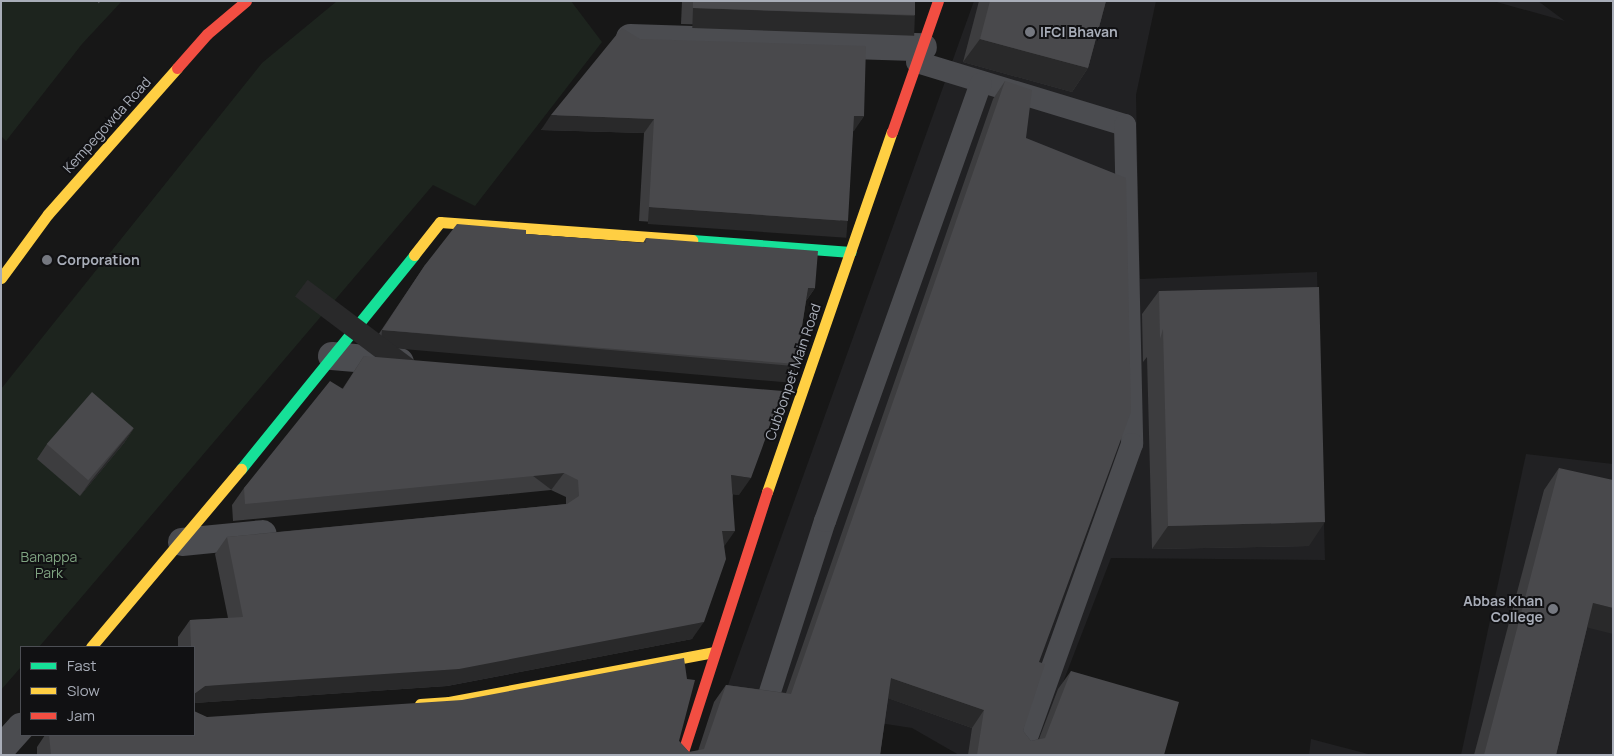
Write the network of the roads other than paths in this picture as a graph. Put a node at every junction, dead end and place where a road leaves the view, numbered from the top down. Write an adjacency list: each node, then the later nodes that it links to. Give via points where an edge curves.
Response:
1 (246, 1): 7 (street, Kempegowda Road, via 207,34 54,207)
2 (938, 1): 4 (street, Cubbonpet Main Road)
3 (630, 38): 4 (street)
4 (920, 54): 5 (lane); 6 (street, Cubbonpet Main Road)
5 (982, 84): 16 (lane, via 828,512); 18 (lane, via 1125,125 1132,444)
6 (851, 252): 8 (street, via 440,222); 11 (street, Cubbonpet Main Road)
7 (1, 278)
8 (332, 356): 9 (street); 13 (street)
9 (422, 364)
10 (770, 392): 11 (street)
11 (800, 395): 15 (street, Cubbonpet Main Road)
12 (290, 532): 13 (street)
13 (182, 542): 14 (street)
14 (91, 646)
15 (713, 652): 17 (street, via 449,702); 19 (street, Cubbonpet Main Road)
16 (769, 695)
17 (410, 705)
18 (1024, 746)
19 (682, 755)

